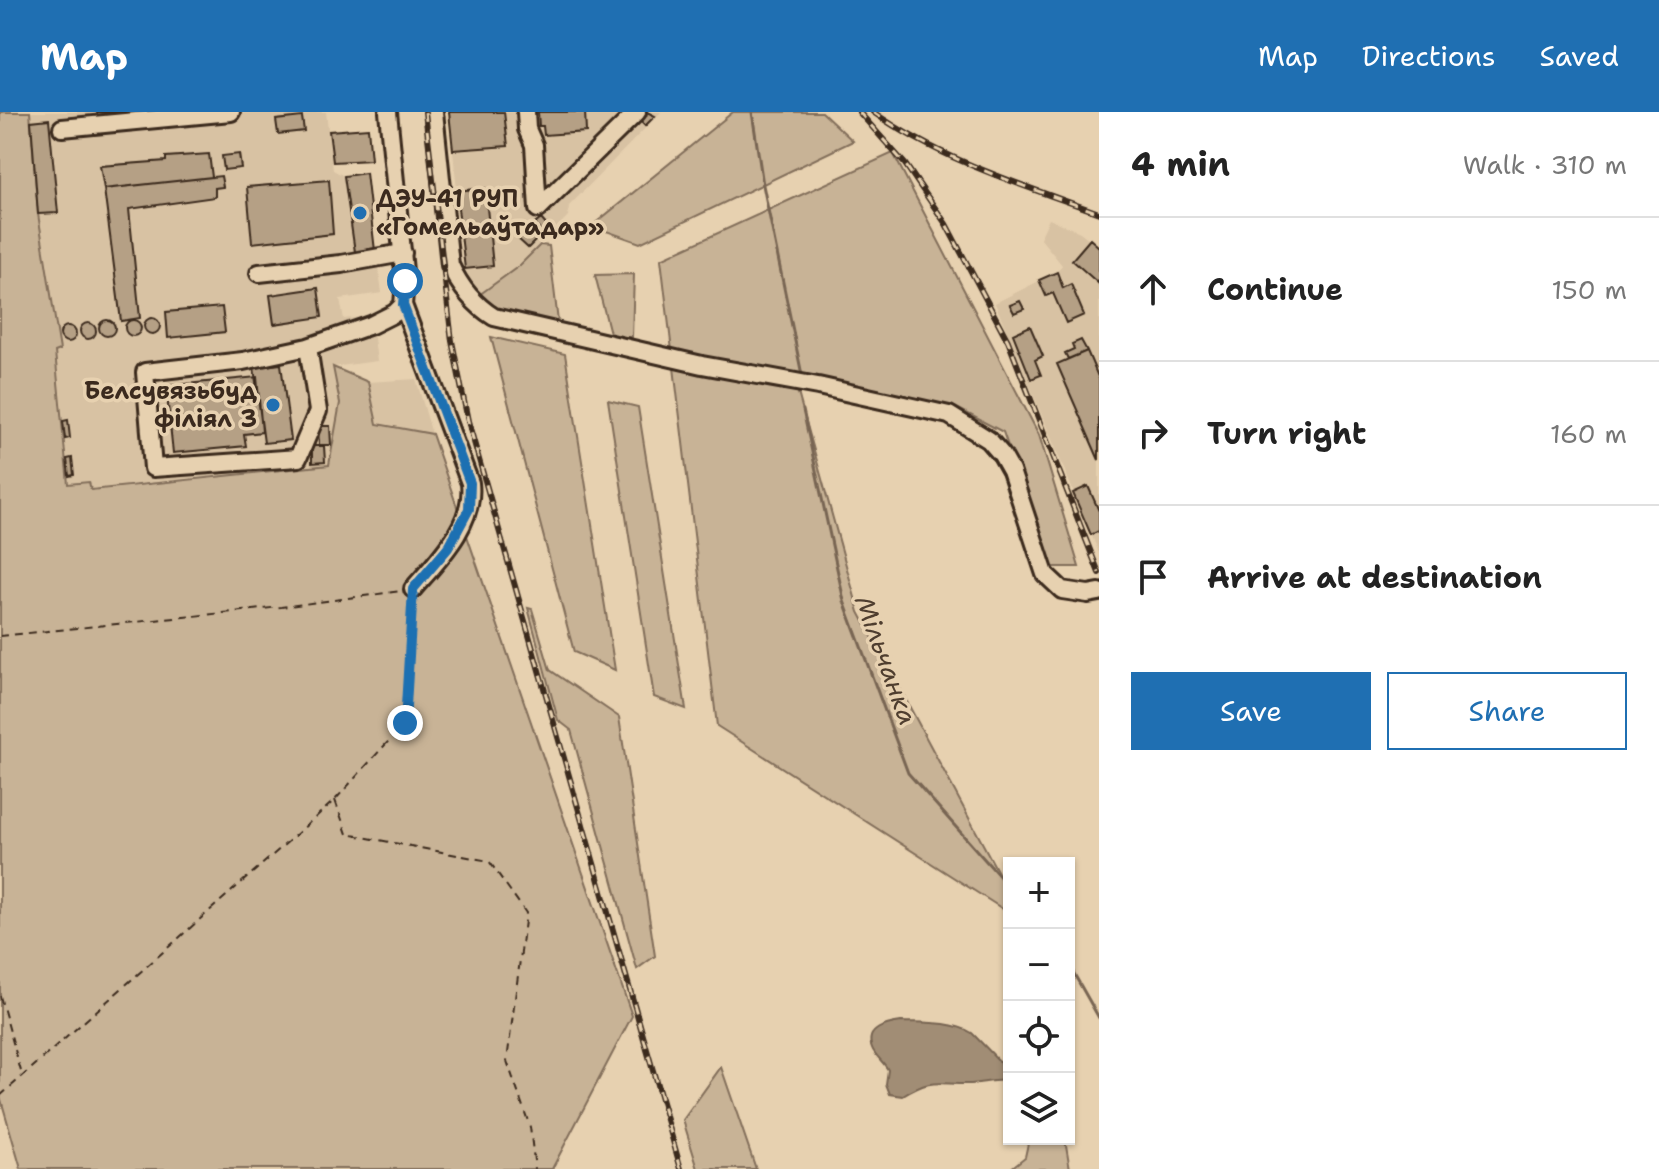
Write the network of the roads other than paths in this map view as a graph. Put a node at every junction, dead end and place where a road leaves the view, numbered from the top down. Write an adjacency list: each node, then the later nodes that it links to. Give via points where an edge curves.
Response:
1 (231, 112): 6 (street)
2 (388, 112): 7 (street)
3 (434, 112): 12 (street, via 450,265 480,308 494,317 672,358 949,415 989,440 1002,455 1045,574 1062,590)
4 (526, 112): 5 (street, via 538,209)
5 (637, 112)
6 (62, 128)
7 (403, 253): 8 (street); 9 (street)
8 (259, 273)
9 (403, 305): 10 (street, via 371,325); 11 (street, via 471,495 448,548)
10 (308, 347): 10 (street, via 145,372 153,468 298,458 318,411)
11 (413, 589)
12 (1099, 592)

